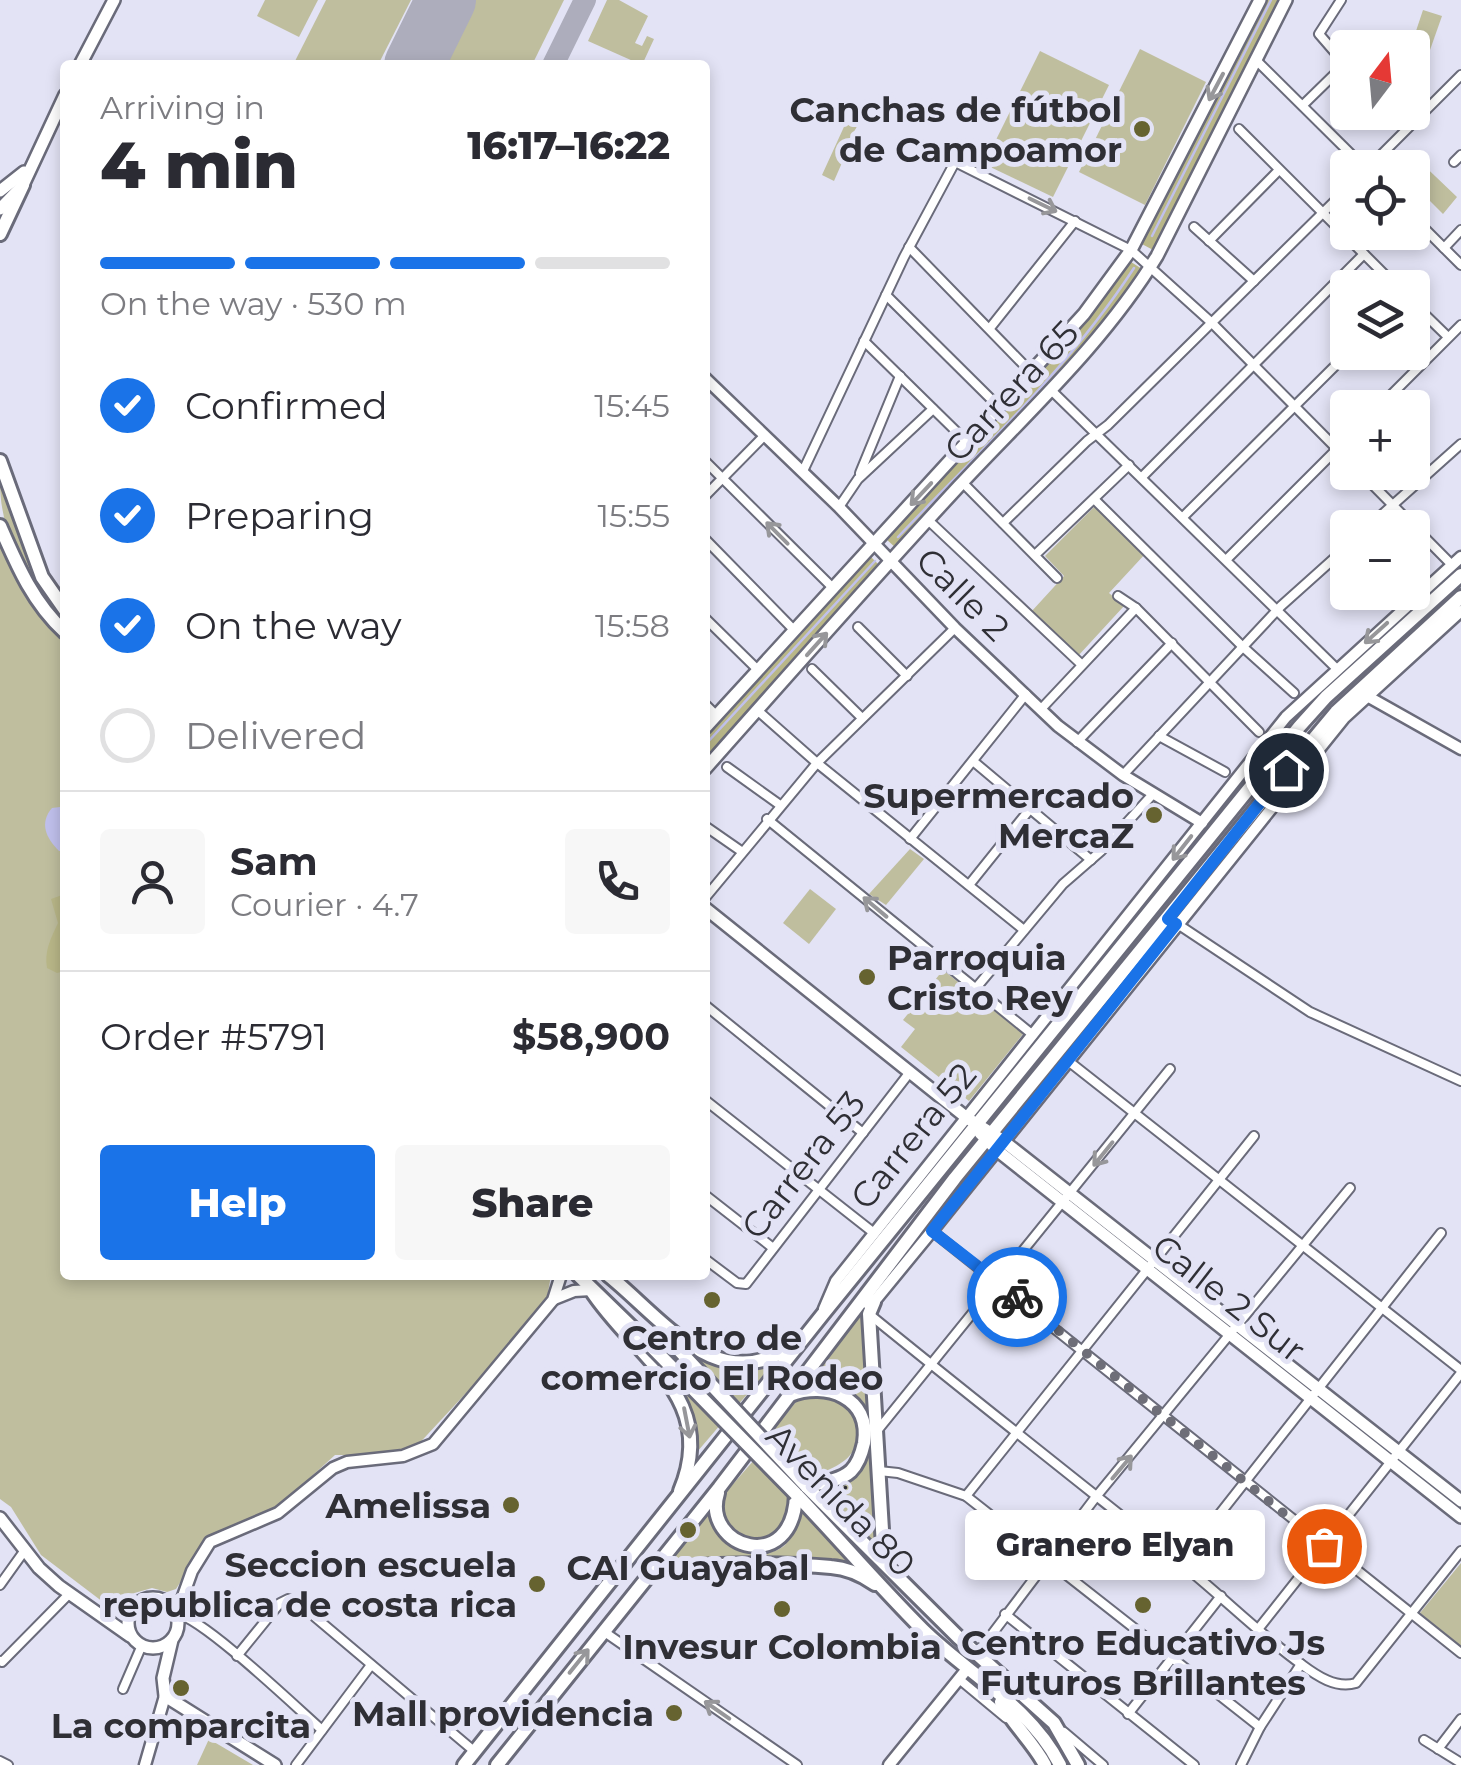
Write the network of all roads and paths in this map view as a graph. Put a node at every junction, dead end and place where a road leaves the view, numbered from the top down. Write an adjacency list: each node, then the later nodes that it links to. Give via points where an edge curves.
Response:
1 (114, 0): 6 (main road)
2 (1260, 0): 28 (main road, Carrera 65, one-way to 28)
3 (1286, 0): 5 (main road, Carrera 65)
4 (1341, 0): 9 (street, via 1319,34 1345,64)
5 (1255, 59): 9 (street); 31 (main road, Carrera 65)
6 (83, 60)
7 (1461, 75): 12 (street)
8 (60, 105): 13 (main road)
9 (1303, 105): 11 (street)
10 (1239, 129): 14 (street)
11 (1348, 150)
12 (1384, 150)
13 (30, 165): 15 (main road); 16 (main road)
14 (1279, 170): 19 (street); 25 (street)
15 (23, 185): 18 (main road); 23 (main road)
16 (0, 191)
17 (1330, 205): 19 (street)
18 (0, 208)
19 (1322, 213): 29 (street); 33 (street)
20 (1075, 221): 26 (street, one-way to 20, via 955,162); 28 (street); 38 (street)
21 (1194, 227): 25 (street)
22 (1461, 230): 27 (street)
23 (0, 234)
24 (1430, 234): 27 (street)
25 (1209, 240): 33 (street)
26 (909, 248): 34 (street); 38 (street)
27 (1444, 248): 30 (street)
28 (1131, 250): 31 (street); 48 (main road, Carrera 65)
29 (1364, 254): 32 (street); 42 (street)
30 (1461, 264)
31 (1151, 266): 36 (street); 46 (main road, Carrera 65)
32 (1380, 270)
33 (1254, 281): 36 (street)
34 (886, 295): 40 (street); 48 (street)
35 (1430, 320): 39 (street)
36 (1212, 323): 42 (street); 51 (street)
37 (1461, 324): 39 (street)
38 (990, 328): 41 (street)
39 (1448, 338): 47 (street)
40 (864, 341): 44 (street); 60 (street)
41 (1022, 363)
42 (1254, 365): 49 (street); 61 (street)
43 (1331, 370): 49 (street)
44 (900, 376): 50 (street); 63 (street)
45 (710, 383): 52 (street, Calle 2)
46 (1051, 390): 51 (street); 64 (main road, Carrera 65)
47 (1396, 390)
48 (1000, 408): 54 (main road, Carrera 65)
49 (1294, 408): 53 (street); 71 (street)
50 (934, 409): 54 (street); 63 (street)
51 (1098, 433): 58 (street); 73 (street)
52 (765, 434): 60 (street, Calle 2); 62 (street)
53 (1330, 442)
54 (968, 444): 75 (main road, Carrera 65, one-way to 75)
55 (1461, 444): 68 (street)
56 (1330, 456): 78 (street)
57 (0, 461): 87 (main road, via 42,577)
58 (1129, 465): 61 (street); 67 (street)
59 (710, 466): 62 (street)
60 (803, 471): 69 (street, Calle 2)
61 (1142, 476): 71 (street)
62 (722, 478): 66 (street); 83 (street, one-way to 62)
63 (858, 479): 69 (street)
64 (963, 483): 72 (main road, Carrera 65); 73 (street)
65 (1377, 490): 68 (street)
66 (710, 491)
67 (1094, 499): 77 (street); 98 (street)
68 (1392, 505): 70 (street); 81 (street)
69 (838, 506): 75 (street, Calle 2)
70 (1387, 510)
71 (1184, 517): 78 (street)
72 (928, 520): 79 (main road, Carrera 65); 99 (street)
73 (1004, 523): 77 (street)
74 (0, 526): 93 (main road, via 28,586)
75 (875, 544): 79 (street, Calle 2); 83 (main road, Carrera 65)
76 (710, 545): 96 (street)
77 (1035, 555): 82 (street)
78 (1226, 558): 89 (street)
79 (891, 561): 95 (street, Calle 2); 110 (main road, Carrera 65, one-way to 79)
80 (1330, 562): 89 (street)
81 (1458, 566): 84 (street, Carrera 52); 125 (main road, Carrera 52, via 1326,697)
82 (1057, 578)
83 (833, 588): 96 (main road, Carrera 65)
84 (1430, 588)
85 (1118, 596): 88 (street)
86 (1461, 598): 127 (main road, Carrera 52, via 1336,712)
87 (60, 603)
88 (1136, 608): 97 (street); 99 (street)
89 (1278, 610): 98 (street); 101 (street)
90 (1403, 610): 101 (street, Carrera 52, one-way to 101)
91 (1461, 611): 107 (street, Carrera 52)
92 (710, 623): 102 (street)
93 (60, 627)
94 (858, 627): 103 (street)
95 (955, 628): 103 (street); 106 (street, Calle 2)
96 (794, 630): 102 (main road, Carrera 65)
97 (1172, 643): 104 (street); 116 (street)
98 (1243, 647): 104 (street); 105 (street)
99 (1081, 664): 108 (street)
100 (812, 669): 112 (street)
101 (1337, 669): 119 (street, Carrera 52)
102 (758, 670): 111 (main road, Carrera 65)
103 (906, 676): 112 (street)
104 (1208, 683): 114 (street); 115 (street)
105 (1294, 693)
106 (1026, 694): 108 (street, Calle 2); 118 (street)
107 (1367, 696): 117 (street); 127 (street, Carrera 52)
108 (1042, 708): 116 (street, Calle 2)
109 (710, 709): 111 (street)
110 (757, 710): 120 (street); 121 (main road, Carrera 65)
111 (716, 716): 113 (main road, Carrera 65)
112 (862, 718): 120 (street)
113 (710, 723)
114 (1259, 732)
115 (1160, 736): 123 (street); 124 (street)
116 (1078, 742): 124 (street, Calle 2)
117 (1461, 750)
118 (973, 761): 129 (street); 133 (street)
119 (1251, 761): 125 (main road); 131 (street, Carrera 52)
120 (817, 762): 128 (street); 133 (street)
121 (710, 763)
122 (727, 767): 128 (street)
123 (1225, 772)
124 (1124, 775): 126 (street, Calle 2)
125 (1256, 781): 141 (main road, Carrera 52)
126 (1153, 794): 131 (street, Calle 2); 135 (street)
127 (1268, 801): 139 (main road, Carrera 52)
128 (780, 804): 130 (street)
129 (1030, 808): 135 (street); 136 (street)
130 (767, 819): 134 (street); 142 (street, one-way to 130)
131 (1202, 822): 141 (street, Carrera 52, one-way to 141)
132 (710, 829): 134 (street)
133 (910, 839): 136 (street)
134 (741, 851): 137 (street)
135 (1092, 860): 140 (street)
136 (969, 885): 140 (street)
137 (710, 891)
138 (710, 912): 148 (main road, Calle 2 Sur)
139 (1172, 921): 143 (main road, Carrera 52); 149 (street, via 1310,1012)
140 (1024, 930): 142 (street)
141 (1112, 946): 145 (street, Carrera 52); 152 (main road, Carrera 52)
142 (976, 988): 145 (street)
143 (1109, 998): 146 (street, Carrera 52); 155 (main road, Carrera 52)
144 (710, 1008): 153 (street)
145 (1033, 1035): 152 (street, Carrera 52)
146 (1066, 1060): 151 (street); 155 (street, Carrera 52)
147 (1170, 1069): 151 (street)
148 (910, 1072): 152 (main road, Calle 2 Sur); 153 (street, Carrera 53)
149 (1461, 1082)
150 (710, 1104): 158 (street)
151 (1135, 1114): 156 (street); 162 (street, one-way to 162)
152 (973, 1124): 155 (main road, Calle 2 Sur); 159 (street, Carrera 52); 160 (main road, Carrera 52)
153 (862, 1134): 158 (street, Carrera 53)
154 (1254, 1136): 156 (street)
155 (993, 1140): 162 (main road, Calle 2 Sur); 165 (street, Carrera 52); 180 (main road, Carrera 52)
156 (1219, 1180): 168 (street); 171 (street)
157 (1350, 1188): 168 (street)
158 (819, 1189): 166 (street); 169 (street, Carrera 53)
159 (904, 1196): 160 (main road); 166 (street, Carrera 52)
160 (920, 1197): 181 (main road, Carrera 52)
161 (710, 1199): 163 (street)
162 (1067, 1199): 171 (main road, Calle 2 Sur); 176 (street)
163 (714, 1202): 164 (street); 169 (street)
164 (710, 1207)
165 (932, 1231): 176 (street); 180 (street, Carrera 52)
166 (874, 1233): 181 (street, Carrera 52, via 836,1281)
167 (1441, 1233): 179 (street)
168 (1302, 1246): 179 (street); 182 (street)
169 (773, 1248): 170 (street, Carrera 53, via 746,1284)
170 (710, 1263)
171 (1150, 1264): 182 (main road, Calle 2 Sur); 184 (street)
172 (560, 1280): 178 (street)
173 (582, 1280): 177 (main road, Avenida 80)
174 (611, 1280): 196 (main road, Avenida 80, bridge)
175 (612, 1280): 183 (main road, via 673,1336 710,1355 758,1360)
176 (999, 1282): 184 (street); 185 (street)
177 (590, 1290): 178 (street); 196 (main road, Avenida 80, bridge); 200 (main road, one-way to 200, via 667,1378 688,1415 690,1451)
178 (554, 1300): 215 (street, via 433,1444 347,1462 263,1522 210,1542)
179 (1380, 1306): 186 (street); 187 (street)
180 (866, 1307): 185 (street); 188 (main road, Carrera 52); 191 (main road)
181 (823, 1314): 183 (main road, Carrera 52)
182 (1234, 1330): 187 (main road, Calle 2 Sur); 189 (street)
183 (805, 1336): 200 (main road, Carrera 52)
184 (1082, 1350): 189 (street); 190 (street)
185 (931, 1365): 190 (street); 191 (street)
186 (1460, 1368): 192 (street)
187 (1313, 1392): 192 (main road, Calle 2 Sur); 194 (street)
188 (788, 1396): 195 (main road, Carrera 52); 196 (main road, via 836,1392 857,1407 862,1420 863,1448 850,1472)
189 (1165, 1416): 194 (street); 198 (street, one-way to 189)
190 (1016, 1432): 197 (street); 198 (street)
191 (874, 1435): 193 (main road)
192 (1394, 1456): 199 (main road, Calle 2 Sur); 201 (main road, Calle 2 Sur); 203 (street)
193 (877, 1471): 197 (street); 207 (main road)
194 (1246, 1480): 203 (street); 208 (street)
195 (719, 1488): 196 (main road, via 716,1512 726,1532 758,1547 786,1533); 209 (main road, Carrera 52)
196 (801, 1490): 207 (main road, Avenida 80); 213 (main road, Avenida 80)
197 (966, 1496): 206 (street)
198 (1095, 1498): 206 (street); 208 (street)
199 (1461, 1501)
200 (672, 1505): 244 (main road, Carrera 52)
201 (1461, 1517)
202 (0, 1518): 204 (main road)
203 (1324, 1546): 217 (street); 219 (street)
204 (25, 1550): 210 (street); 211 (main road)
205 (1461, 1550): 217 (street)
206 (1048, 1559): 216 (street); 227 (street)
207 (884, 1563): 225 (main road, Avenida 80)
208 (1181, 1563): 212 (street)
209 (640, 1582): 213 (main road, via 683,1566 833,1567 864,1576); 220 (main road, Carrera 52)
210 (0, 1586)
211 (69, 1594): 218 (main road); 228 (street)
212 (1222, 1596): 219 (street); 227 (street)
213 (893, 1598): 232 (main road, Avenida 80)
214 (132, 1609): 215 (main road, via 158,1598); 218 (main road); 221 (main road)
215 (174, 1610): 222 (main road, via 178,1629); 226 (street)
216 (1006, 1614): 225 (street); 236 (street)
217 (1410, 1614): 224 (street); 229 (street, via 1356,1683 1334,1684)
218 (105, 1618): 221 (main road)
219 (1258, 1628): 229 (street)
220 (602, 1630): 252 (main road, Carrera 52, one-way to 220); 253 (street, one-way to 220)
221 (130, 1636): 223 (main road)
222 (172, 1640): 223 (main road); 231 (main road)
223 (144, 1646): 231 (main road); 233 (street)
224 (1461, 1653)
225 (977, 1654): 239 (main road, Avenida 80)
226 (237, 1656): 230 (street, via 288,1598); 241 (street)
227 (1174, 1658): 236 (street); 240 (street)
228 (1, 1662)
229 (1301, 1664): 240 (street)
230 (372, 1665): 241 (street); 244 (street)
231 (165, 1672): 235 (main road)
232 (964, 1674): 234 (main road, Avenida 80); 238 (street); 254 (street)
233 (123, 1689)
234 (997, 1694): 238 (main road); 256 (main road, Avenida 80, via 1038,1732)
235 (165, 1696): 248 (street); 249 (main road)
236 (1128, 1714): 259 (street)
237 (1461, 1719): 243 (street)
238 (1012, 1723): 255 (main road)
239 (1054, 1723): 257 (main road, Avenida 80); 258 (street)
240 (1260, 1727): 260 (street)
241 (322, 1730): 250 (street)
242 (1424, 1740): 243 (street)
243 (1438, 1749): 246 (street)
244 (474, 1752): 251 (main road, Carrera 52)
245 (0, 1761): 247 (street)
246 (1461, 1763)
247 (8, 1765)
248 (145, 1765)
249 (275, 1765)
250 (296, 1765)
251 (464, 1765)
252 (497, 1765)
253 (797, 1765)
254 (889, 1765)
255 (1045, 1765)
256 (1060, 1765)
257 (1078, 1765)
258 (1103, 1765)
259 (1194, 1765)
260 (1241, 1765)

